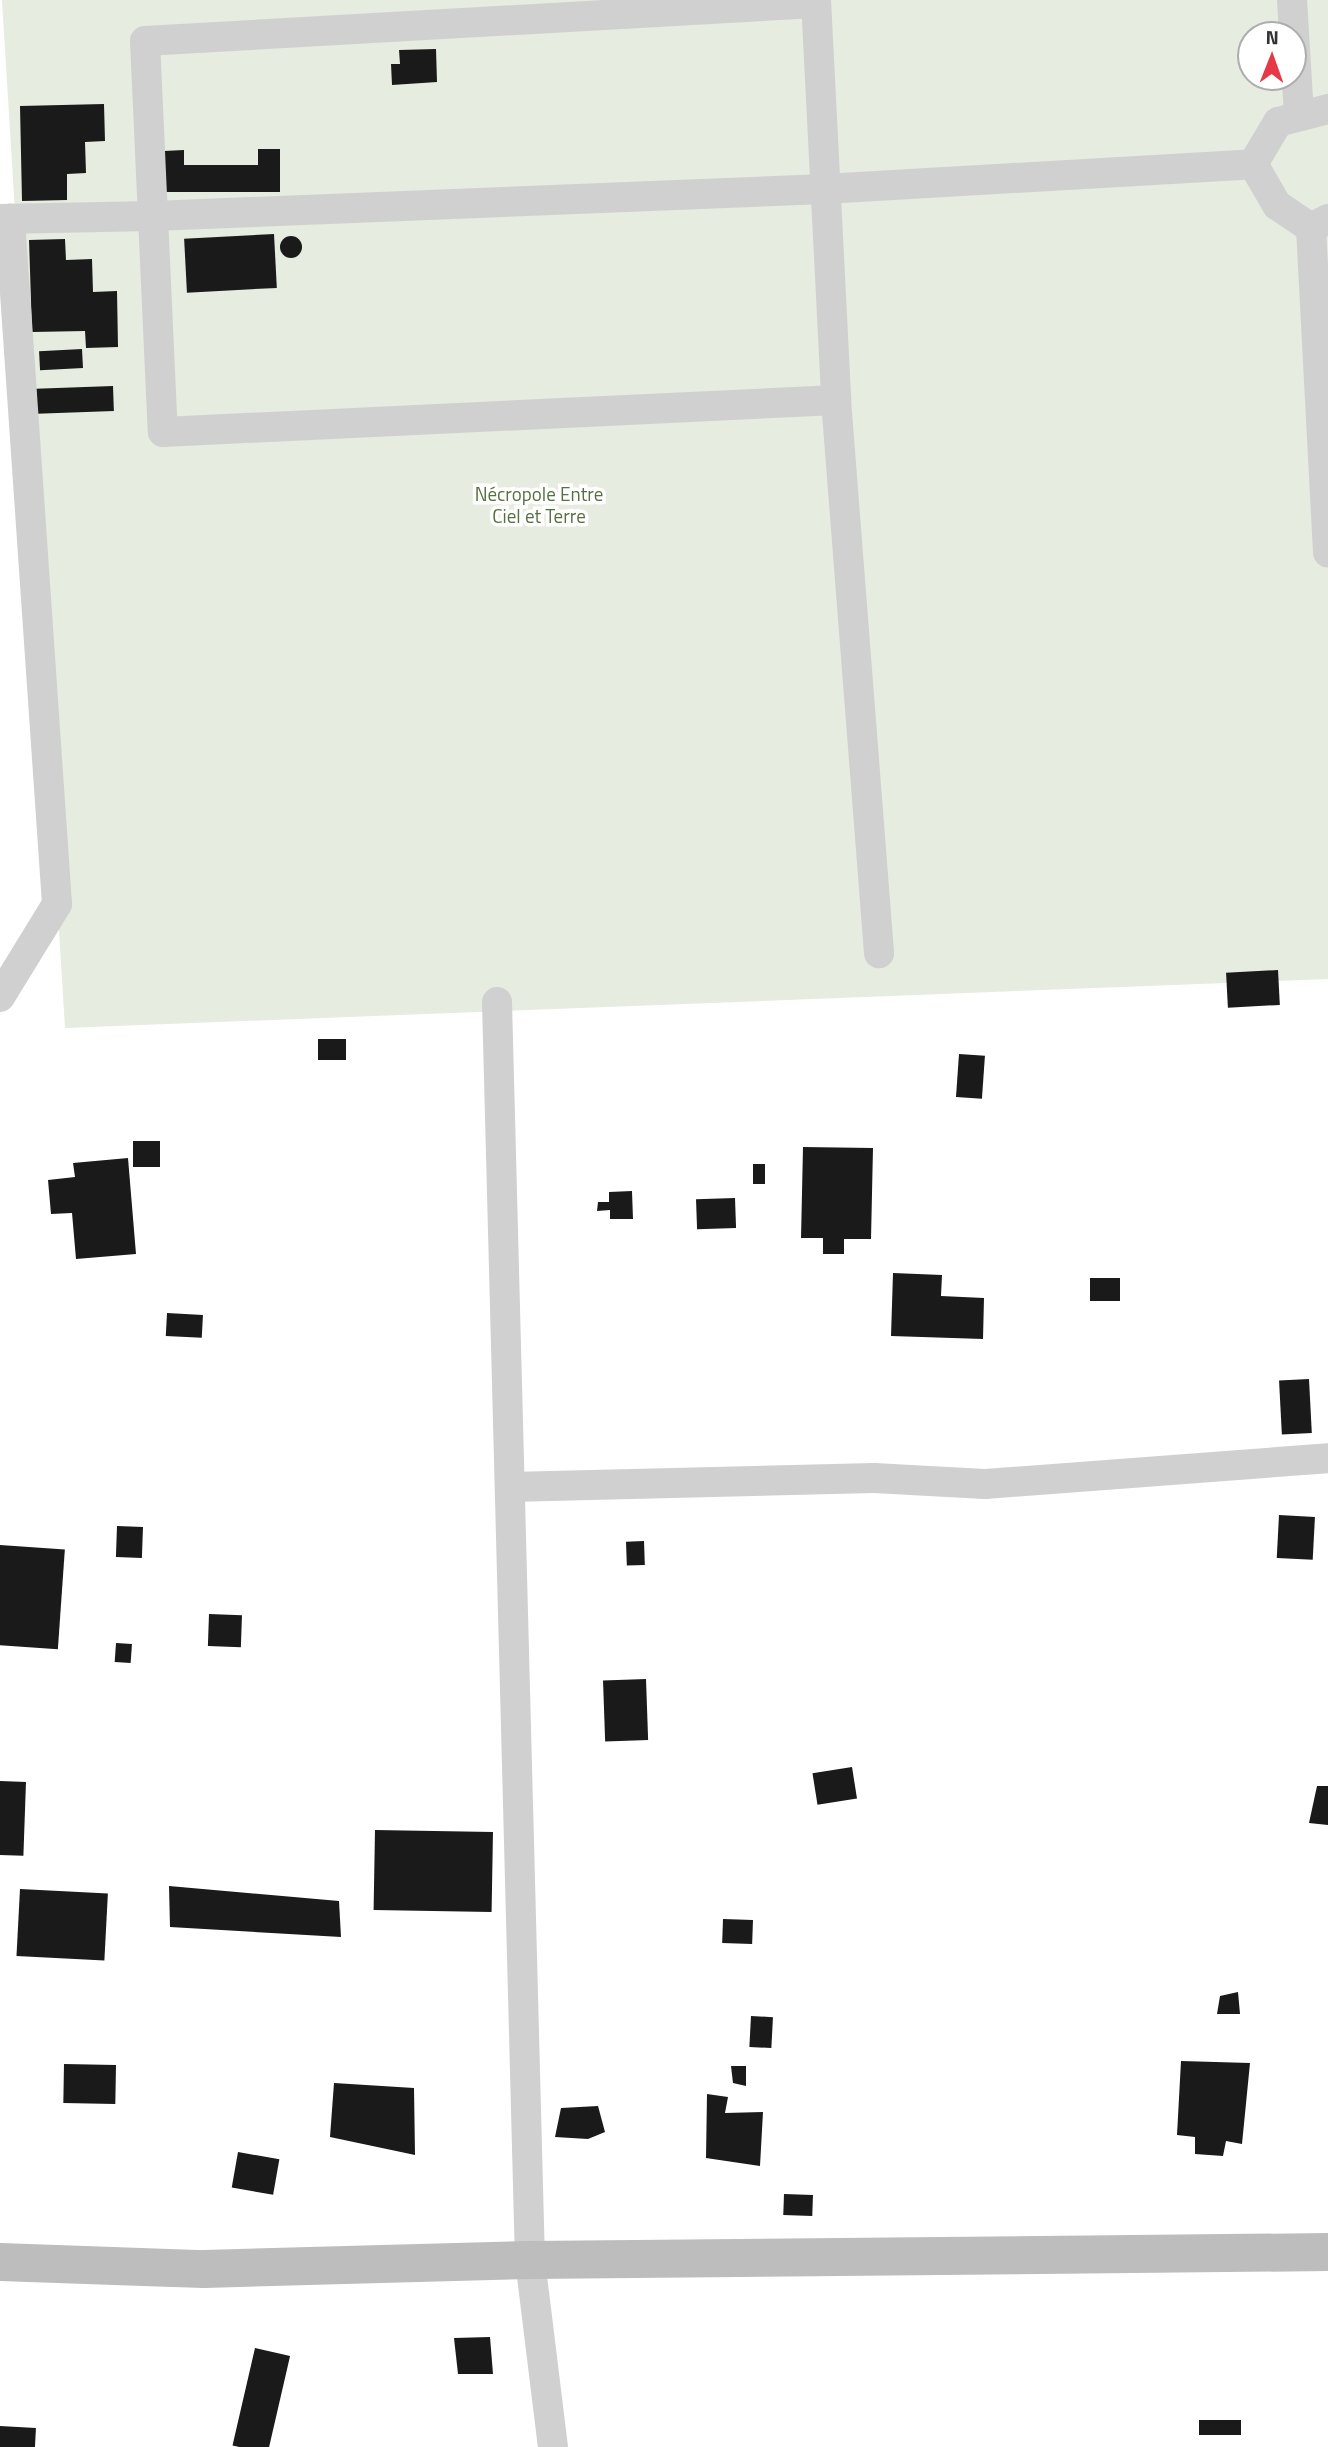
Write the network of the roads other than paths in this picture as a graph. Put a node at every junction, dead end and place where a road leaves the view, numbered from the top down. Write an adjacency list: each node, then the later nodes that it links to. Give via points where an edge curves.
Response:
1 (1292, 0): 4 (street)
2 (816, 1): 6 (street); 7 (street, via 145,41)
3 (1328, 109): 4 (street)
4 (1299, 116): 5 (street, via 1278,122)
5 (1253, 164): 6 (street); 9 (street, via 1277,205)
6 (824, 189): 7 (street); 10 (street)
7 (153, 216): 8 (street); 10 (street, via 163,432)
8 (5, 219): 13 (street, via 57,904)
9 (1320, 224): 11 (street)
10 (836, 400): 12 (street)
11 (1328, 553)
12 (879, 953)
13 (0, 997)
14 (497, 1002): 16 (street)
15 (1328, 1458): 16 (street, via 985,1483 874,1478)
16 (510, 1487): 18 (street)
17 (1328, 2252): 18 (street)
18 (530, 2260): 19 (street, via 204,2269); 20 (street)
19 (0, 2262)
20 (553, 2447)

